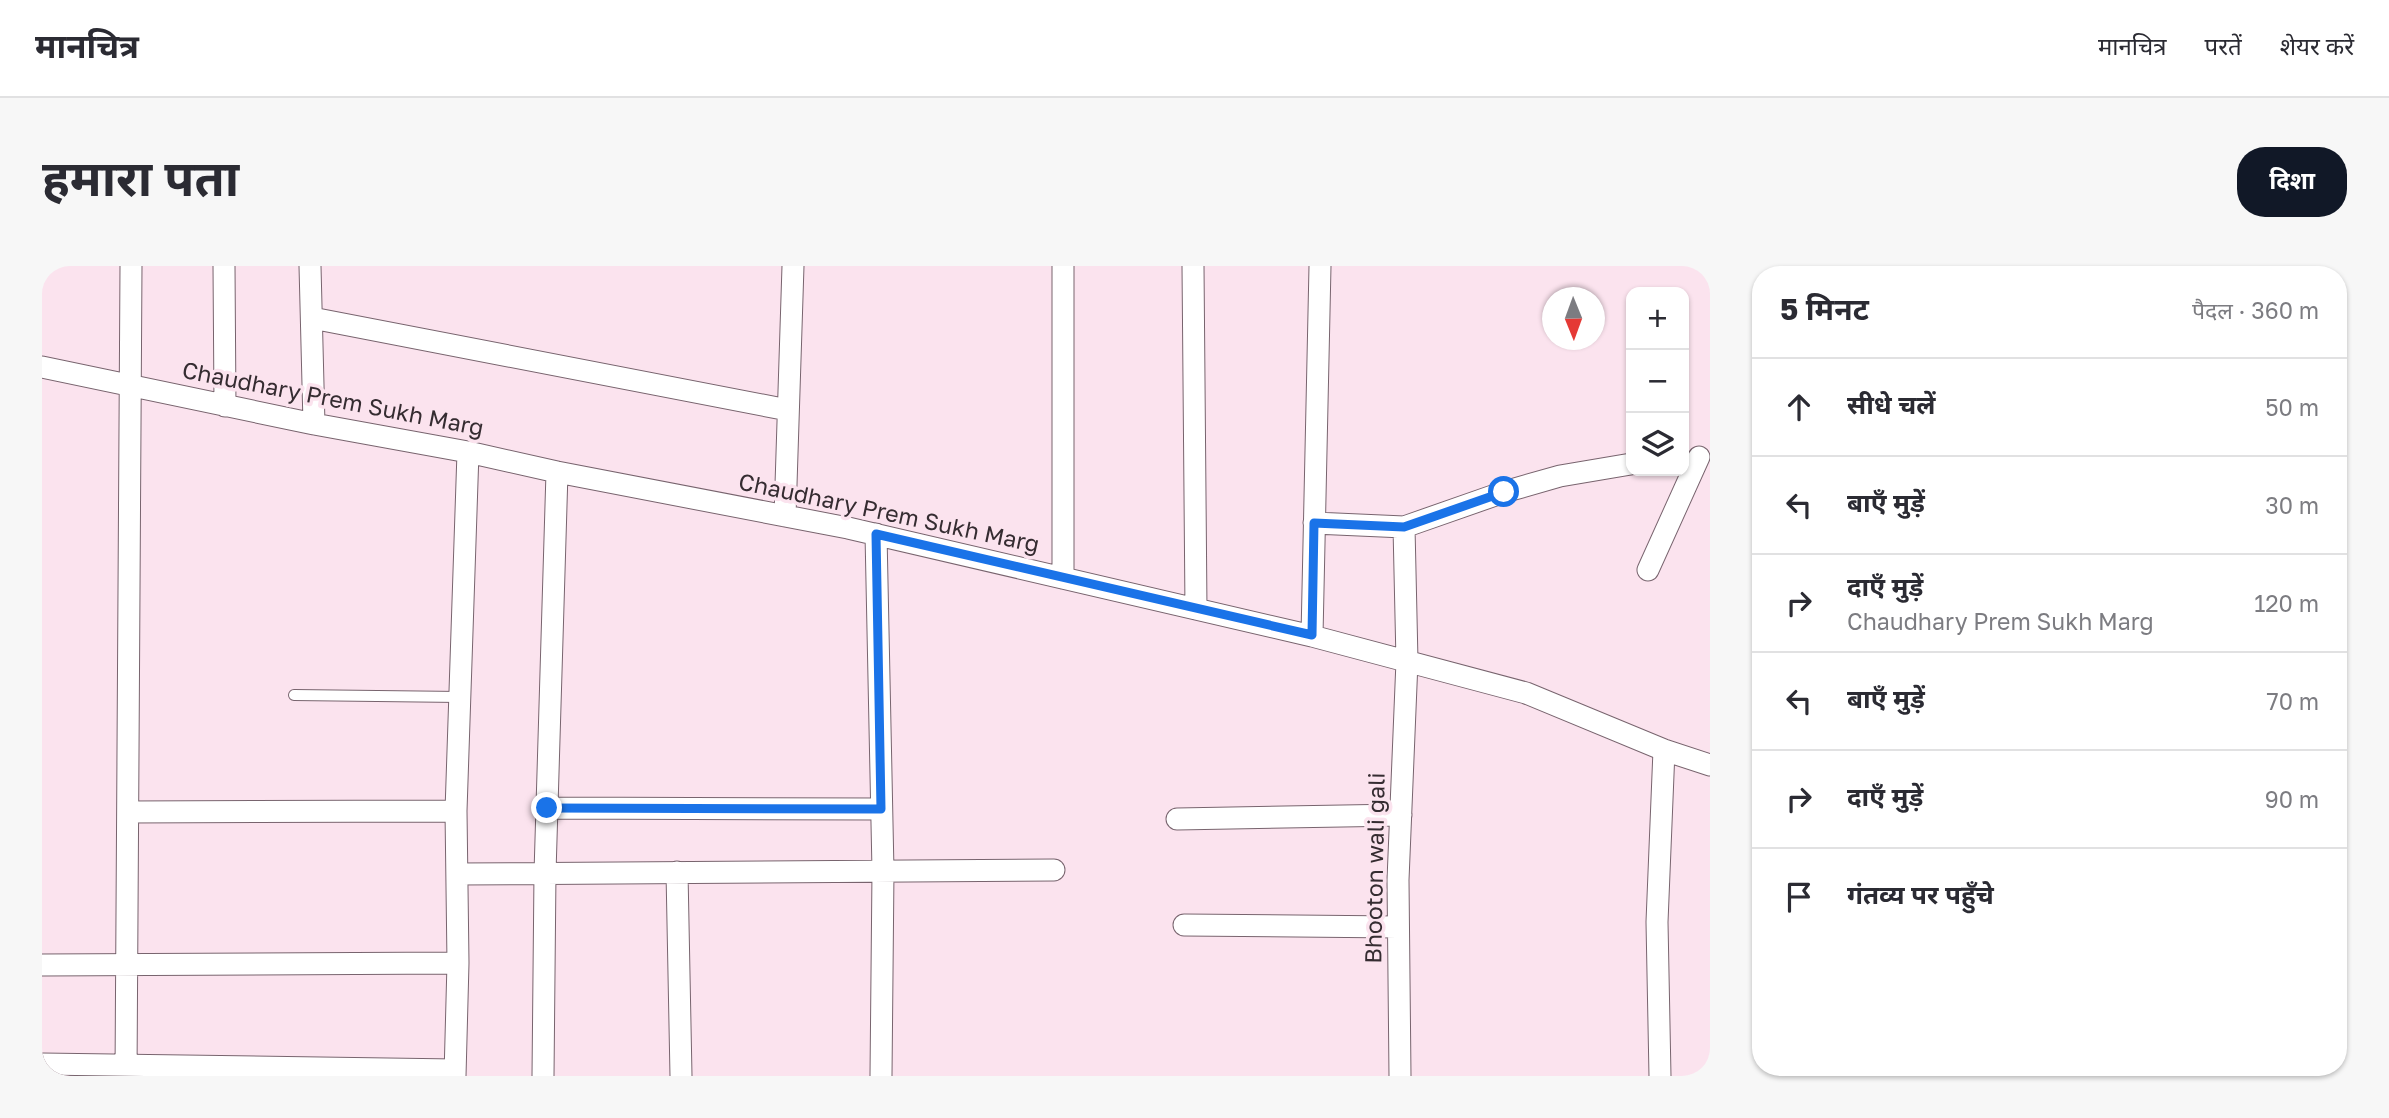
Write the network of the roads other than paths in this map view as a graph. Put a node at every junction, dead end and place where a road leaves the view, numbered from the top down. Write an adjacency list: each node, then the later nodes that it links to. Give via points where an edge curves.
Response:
1 (131, 266): 10 (street)
2 (224, 266): 11 (street)
3 (310, 266): 8 (street)
4 (793, 266): 12 (street)
5 (1063, 266): 23 (street)
6 (1193, 266): 24 (street)
7 (1320, 266): 19 (street)
8 (312, 318): 12 (street); 13 (street)
9 (42, 368): 10 (street, Chaudhary Prem Sukh Marg)
10 (130, 386): 11 (street, Chaudhary Prem Sukh Marg); 34 (street)
11 (225, 406): 13 (street, Chaudhary Prem Sukh Marg)
12 (788, 410): 18 (street)
13 (314, 424): 14 (street, Chaudhary Prem Sukh Marg)
14 (468, 452): 17 (street, Chaudhary Prem Sukh Marg); 28 (street)
15 (1698, 457): 22 (street)
16 (1626, 465): 20 (street, via 1560,476)
17 (557, 472): 18 (street, Chaudhary Prem Sukh Marg); 31 (street)
18 (785, 516): 21 (street, Chaudhary Prem Sukh Marg)
19 (1314, 523): 20 (street); 25 (street)
20 (1404, 527): 26 (street, Bhooton wali gali)
21 (876, 534): 23 (street, Chaudhary Prem Sukh Marg); 32 (street)
22 (1648, 570)
23 (1063, 578): 24 (street, Chaudhary Prem Sukh Marg)
24 (1196, 609): 25 (street, Chaudhary Prem Sukh Marg)
25 (1312, 635): 26 (street, Chaudhary Prem Sukh Marg)
26 (1407, 661): 29 (street, Chaudhary Prem Sukh Marg, via 1526,693); 35 (street, Bhooton wali gali)
27 (294, 695): 28 (lane)
28 (460, 697): 33 (street)
29 (1664, 750): 30 (street, Chaudhary Prem Sukh Marg); 54 (street, via 1657,922)
30 (1710, 765)
31 (547, 808): 32 (street); 40 (street)
32 (881, 809): 38 (street)
33 (456, 811): 34 (street); 41 (street)
34 (128, 812): 46 (street)
35 (1401, 815): 36 (street); 43 (street, Bhooton wali gali)
36 (1177, 819)
37 (1054, 870): 38 (street)
38 (883, 871): 39 (street); 52 (street)
39 (677, 872): 40 (street); 51 (street)
40 (545, 873): 41 (street); 50 (street)
41 (457, 874): 44 (street)
42 (1184, 926): 43 (street)
43 (1398, 927): 53 (street, Bhooton wali gali)
44 (458, 963): 46 (street); 49 (street)
45 (42, 965): 46 (street)
46 (127, 966): 48 (street)
47 (42, 1064): 48 (street)
48 (126, 1070): 49 (street)
49 (455, 1073)
50 (543, 1076)
51 (681, 1076)
52 (881, 1076)
53 (1400, 1076)
54 (1660, 1076)

